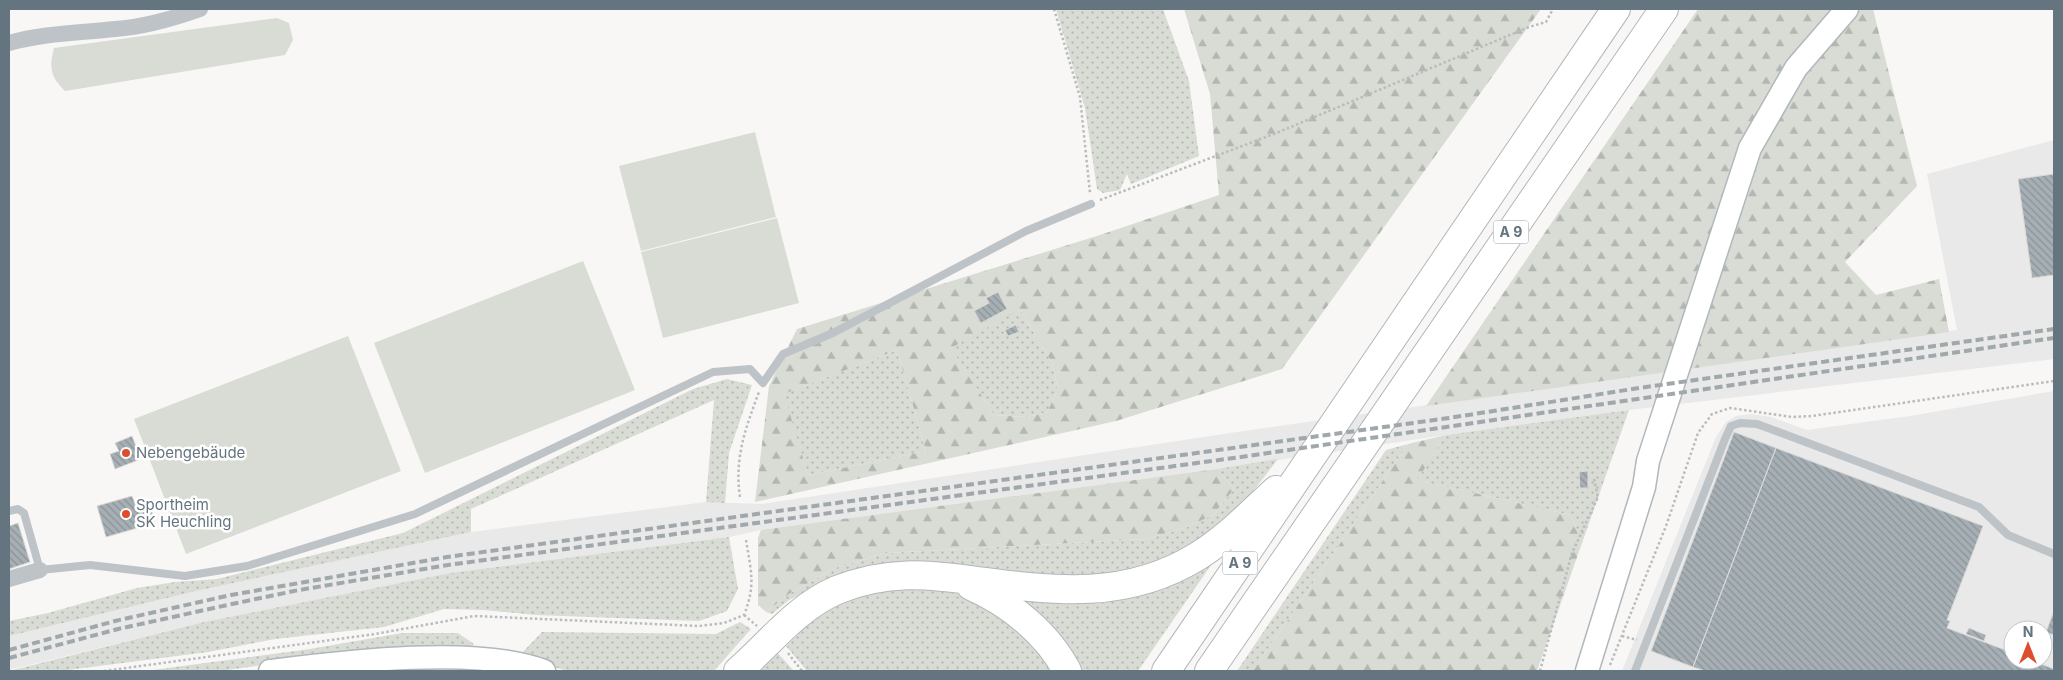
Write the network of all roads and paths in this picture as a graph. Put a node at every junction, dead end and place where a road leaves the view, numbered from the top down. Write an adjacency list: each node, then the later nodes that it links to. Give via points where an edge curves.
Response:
1 (200, 9): 7 (street, via 163,22 51,33)
2 (1054, 9): 8 (path, via 1080,97)
3 (1553, 9): 8 (path, via 1546,22 1279,132)
4 (1616, 9): 11 (highway, A 9)
5 (1664, 9): 31 (highway, A 9)
6 (1847, 9): 12 (main road, via 1796,68 1750,148)
7 (12, 42)
8 (1091, 204): 10 (lane, via 1026,231 833,333 784,354)
9 (2054, 381): 35 (path, via 1812,416 1792,417 1730,408 1712,414 1698,433 1666,526)
10 (763, 383): 14 (path, via 742,438 736,476); 18 (lane, via 750,369 713,372 415,514 247,566 185,576 90,565)
11 (1313, 455): 19 (highway, via 1221,539 1166,573 1132,584 1082,591); 30 (highway, A 9)
12 (1648, 461): 33 (main road, via 1631,488); 34 (main road, via 1644,486)
13 (1594, 479): 32 (path, via 1598,497 1572,553)
14 (740, 497)
15 (9, 511): 18 (lane, via 18,509 24,513)
16 (746, 540): 21 (path, via 752,595)
17 (2054, 554): 36 (lane, via 2008,535 1979,507 1756,424 1740,423 1731,426 1725,439)
18 (40, 570): 20 (street)
19 (952, 577): 24 (highway, via 880,576 836,591 801,611); 29 (highway, via 1000,601 1038,632 1059,655)
20 (9, 579)
21 (744, 614): 22 (path); 25 (path, via 724,623 698,626 474,616 374,634)
22 (758, 627)
23 (785, 650): 28 (path)
24 (743, 668)
25 (104, 671)
26 (270, 671): 27 (main road, via 423,659 488,659)
27 (544, 671)
28 (802, 671)
29 (1067, 671)
30 (1166, 671)
31 (1209, 671)
32 (1540, 671)
33 (1572, 671)
34 (1587, 671)
35 (1607, 671)
36 (1635, 671)

